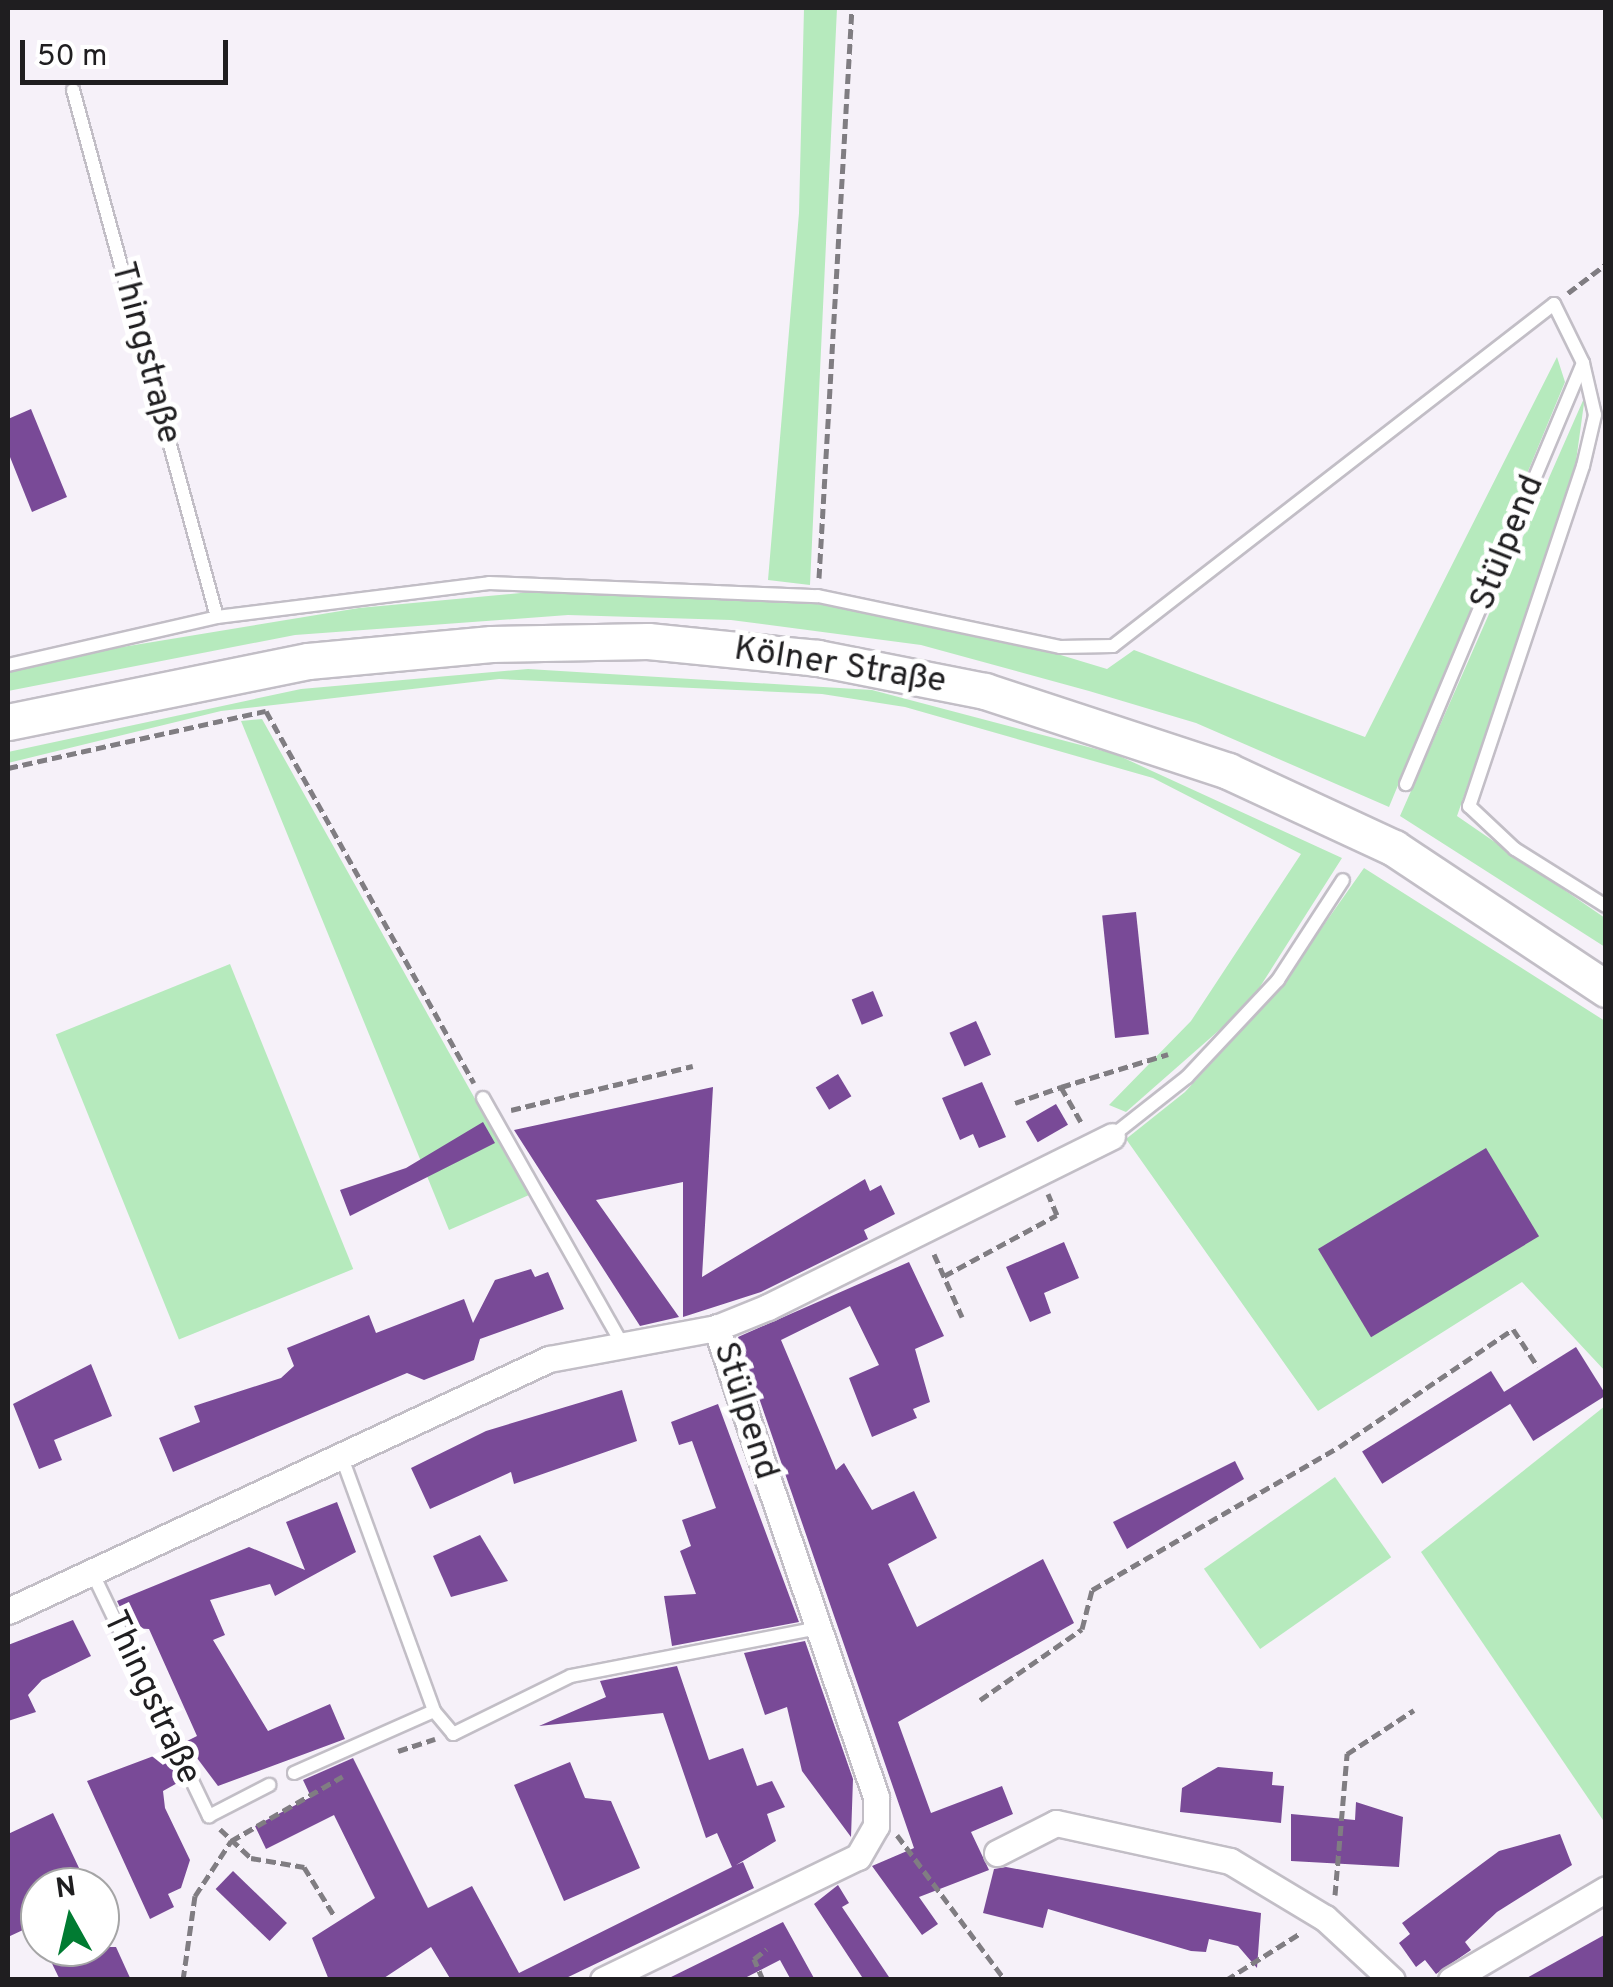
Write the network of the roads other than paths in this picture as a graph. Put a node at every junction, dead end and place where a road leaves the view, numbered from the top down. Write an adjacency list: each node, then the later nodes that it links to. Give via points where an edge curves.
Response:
1 (72, 90): 3 (lane, Thingstraße)
2 (1583, 363): 3 (lane, via 1554,304 1114,646 1060,648 818,596 488,583); 6 (lane, Stülpend); 8 (lane, via 1595,415 1583,466 1469,806)
3 (217, 617): 4 (lane)
4 (8, 665)
5 (8, 722): 9 (main road, Kölner Straße, via 308,662 491,644 648,641 835,660 1067,714 1306,804 1423,866)
6 (1406, 784)
7 (1343, 880): 11 (lane, Stülpend, via 1278,980 1188,1077)
8 (1606, 906)
9 (1606, 990)
10 (482, 1098): 13 (lane)
11 (1103, 1142): 12 (street, Stülpend, via 1040,1178)
12 (716, 1328): 13 (street, Thingstraße); 17 (street, Stülpend)
13 (620, 1340): 14 (street, Thingstraße, via 549,1359)
14 (340, 1453): 15 (street, Thingstraße); 18 (lane)
15 (92, 1572): 16 (street, Thingstraße); 20 (lane, Thingstraße, via 209,1816)
16 (8, 1611)
17 (818, 1628): 18 (lane, via 571,1676 452,1734); 23 (street, Stülpend, via 876,1797 876,1826 858,1857)
18 (434, 1711): 19 (lane)
19 (294, 1773)
20 (269, 1785)
21 (997, 1853): 24 (street, via 1056,1824 1132,1833 1230,1861 1325,1918)
22 (1606, 1889): 25 (street)
23 (603, 1980)
24 (1392, 1980)
25 (1451, 1980)

